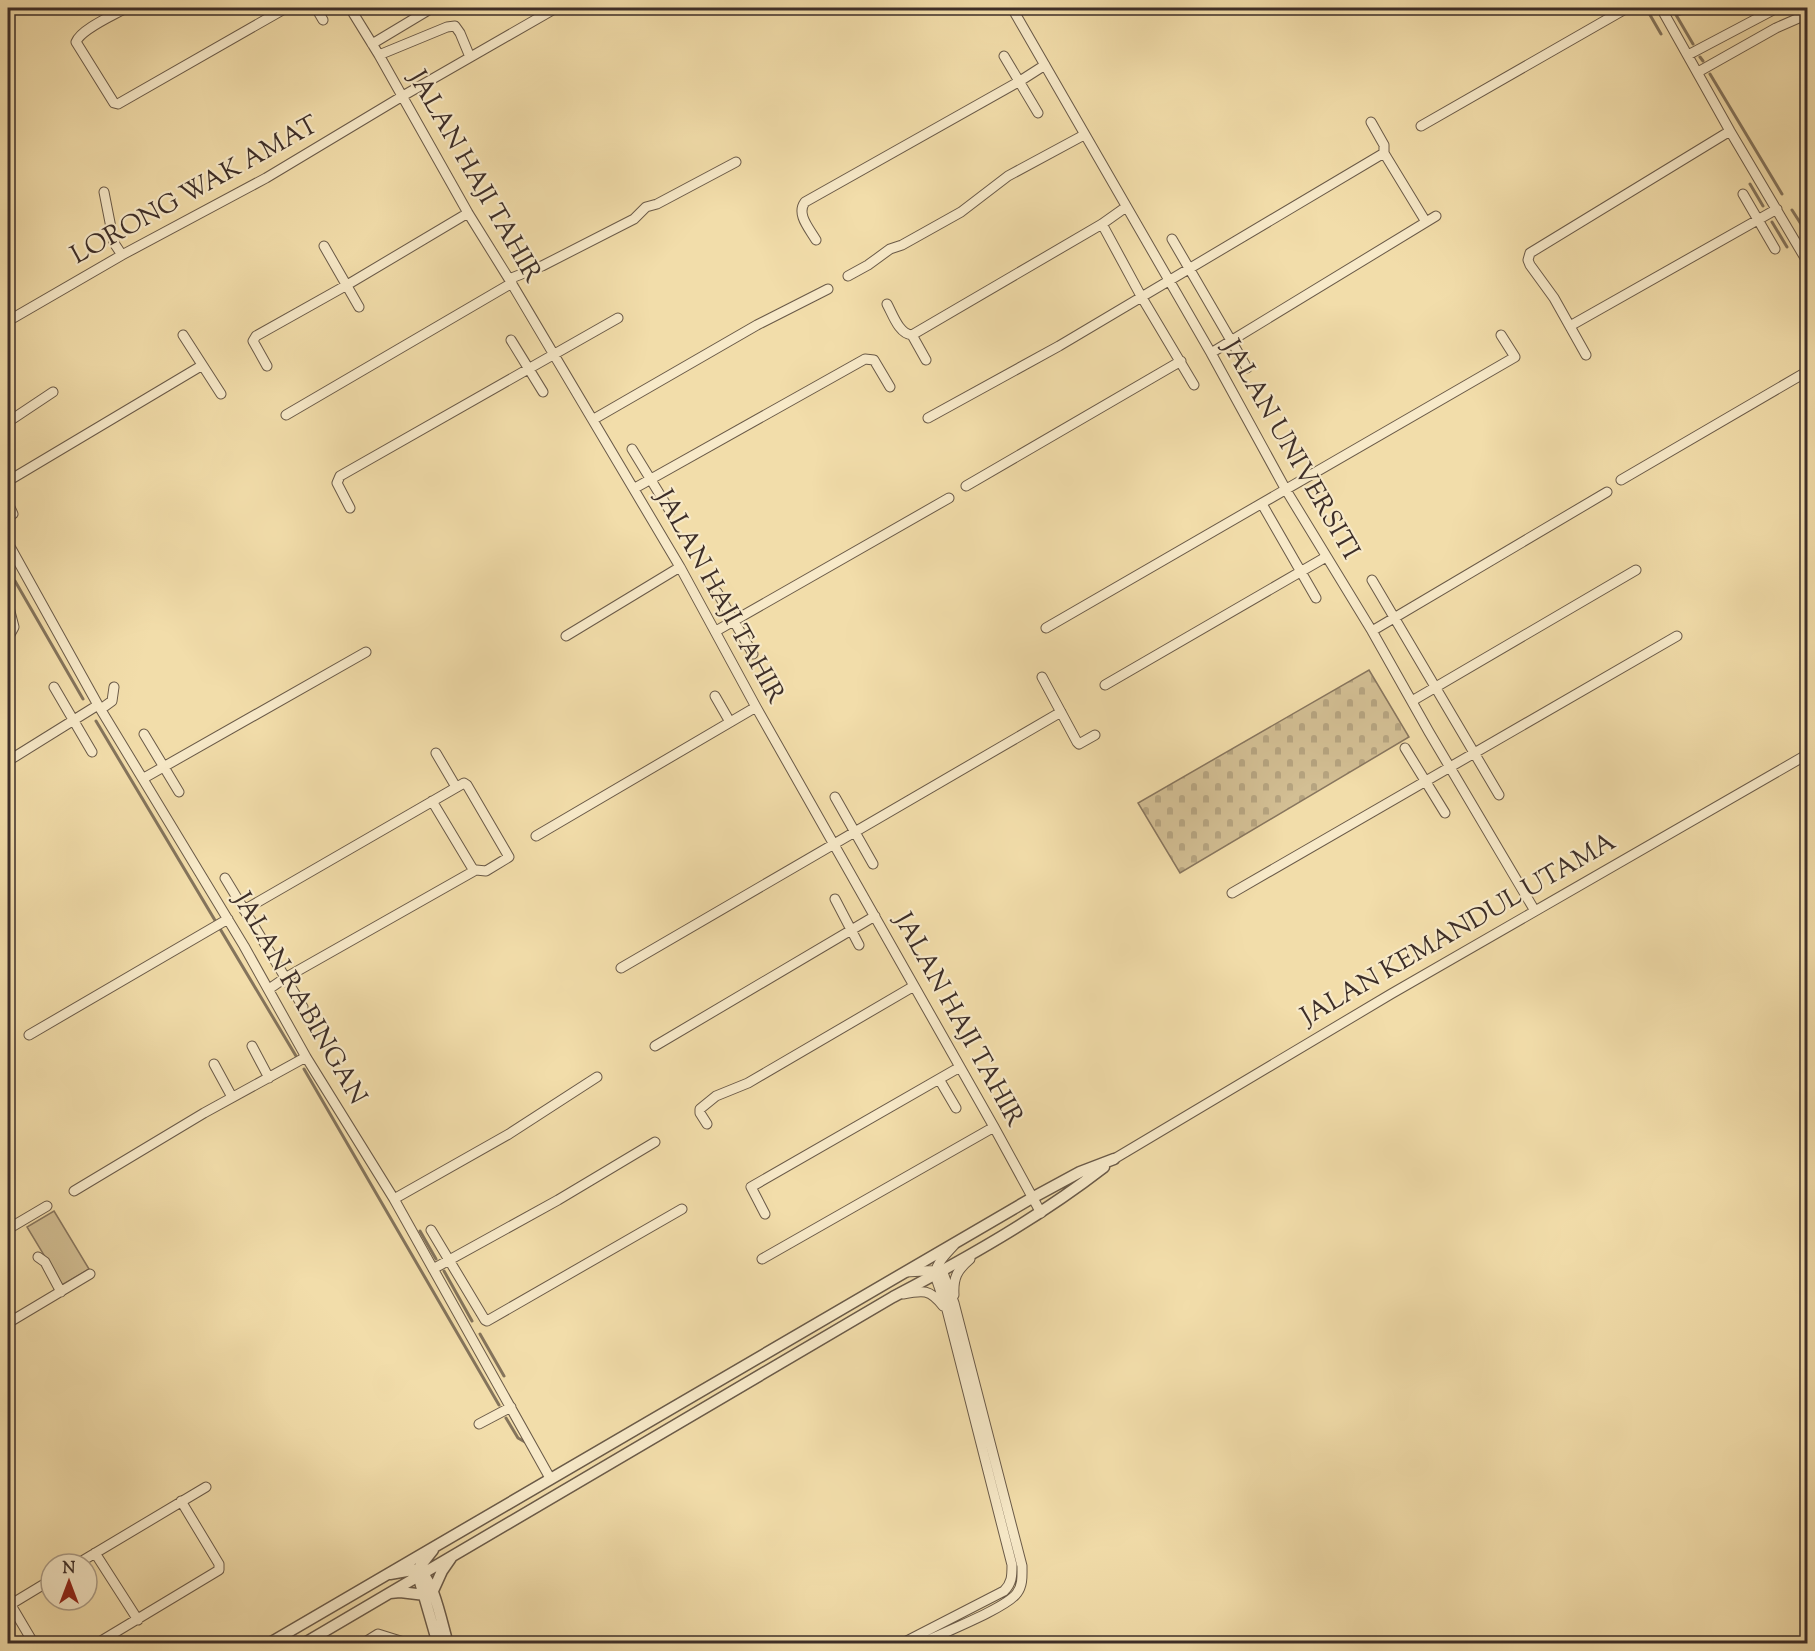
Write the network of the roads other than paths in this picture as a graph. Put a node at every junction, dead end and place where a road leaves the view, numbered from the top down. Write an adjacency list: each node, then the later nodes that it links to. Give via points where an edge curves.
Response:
1 (126, 8): 2 (street, via 85,32 76,42 114,103)
2 (286, 8)
3 (316, 8): 12 (street)
4 (350, 8): 13 (street, JALAN HAJI TAHIR)
5 (432, 8): 13 (street)
6 (556, 8): 17 (street, LORONG WAK AMAT)
7 (1012, 8): 18 (street, JALAN UNIVERSITI)
8 (1627, 8): 24 (street)
9 (1661, 8): 15 (street)
10 (1776, 8): 15 (street)
11 (1808, 14): 19 (street)
12 (323, 20)
13 (372, 44): 14 (street, JALAN HAJI TAHIR)
14 (379, 55): 17 (street, via 455,26); 21 (street, JALAN HAJI TAHIR)
15 (1688, 55): 19 (street)
16 (1004, 56): 20 (street)
17 (470, 57): 21 (street, LORONG WAK AMAT)
18 (1045, 65): 20 (street); 26 (street, JALAN UNIVERSITI)
19 (1698, 72): 25 (street)
20 (1020, 81): 22 (street); 39 (street, via 805,202 802,217)
21 (401, 96): 33 (street, JALAN HAJI TAHIR); 42 (street, LORONG WAK AMAT, via 266,178)
22 (1038, 113)
23 (1371, 122): 27 (street)
24 (1421, 126)
25 (1730, 131): 32 (street); 55 (street, via 1530,253 1530,265)
26 (1084, 135): 31 (street, JALAN UNIVERSITI); 45 (street, via 1008,176 961,212)
27 (1385, 151): 36 (street); 44 (street)
28 (736, 162): 46 (street)
29 (104, 192): 42 (street, via 114,243)
30 (1743, 194): 35 (street)
31 (1126, 207): 37 (street); 47 (street, JALAN UNIVERSITI)
32 (1777, 209): 35 (street); 43 (street)
33 (468, 213): 46 (street, JALAN HAJI TAHIR); 48 (street)
34 (1436, 216): 36 (street)
35 (1758, 220): 41 (street); 55 (street)
36 (1426, 222): 59 (street)
37 (1102, 224): 50 (street); 57 (street)
38 (1172, 239): 44 (street)
39 (816, 240)
40 (324, 246): 48 (street)
41 (1775, 249)
42 (122, 255): 54 (street, LORONG WAK AMAT)
43 (1808, 263)
44 (1189, 269): 47 (street); 59 (street)
45 (848, 276)
46 (511, 281): 62 (street, JALAN HAJI TAHIR); 76 (street)
47 (1169, 281): 50 (street); 61 (street, JALAN UNIVERSITI)
48 (347, 285): 52 (street); 67 (street, via 256,336 253,341)
49 (828, 289): 78 (street, via 757,325)
50 (1141, 296): 65 (street); 77 (street)
51 (887, 304): 57 (street, via 901,330)
52 (359, 307)
53 (618, 318): 62 (street)
54 (8, 321)
55 (1570, 327): 63 (street)
56 (183, 335): 66 (street)
57 (912, 335): 64 (street)
58 (1501, 335): 86 (street, via 1515,357)
59 (1231, 339): 61 (street); 68 (street)
60 (511, 340): 69 (street)
61 (1211, 352): 86 (street, JALAN UNIVERSITI)
62 (554, 355): 69 (street); 78 (street, JALAN HAJI TAHIR)
63 (1586, 355)
64 (926, 360)
65 (1181, 361): 71 (street); 84 (street)
66 (201, 366): 75 (street); 83 (street)
67 (267, 366)
68 (1247, 368)
69 (529, 369): 74 (street); 91 (street, via 340,476 337,483)
70 (1808, 371): 82 (street)
71 (1194, 385)
72 (890, 387): 81 (street, via 874,360 865,359)
73 (53, 392): 79 (street)
74 (543, 393)
75 (221, 394)
76 (286, 414)
77 (928, 418)
78 (594, 419): 85 (street, JALAN HAJI TAHIR)
79 (8, 422)
80 (632, 449): 81 (street)
81 (651, 479): 85 (street); 92 (street)
82 (1621, 480)
83 (8, 481)
84 (966, 486)
85 (635, 488): 96 (street, JALAN HAJI TAHIR)
86 (1286, 490): 90 (street); 95 (street, JALAN UNIVERSITI)
87 (1607, 492): 103 (street)
88 (949, 498): 104 (street)
89 (8, 503): 93 (street)
90 (1262, 504): 98 (street); 105 (street)
91 (350, 508)
92 (670, 511)
93 (14, 514)
94 (8, 543): 120 (street, JALAN RABINGAN, via 15,565)
95 (1326, 557): 98 (street); 106 (street, JALAN UNIVERSITI)
96 (681, 567): 107 (street, JALAN HAJI TAHIR); 108 (street)
97 (1636, 570): 117 (street)
98 (1301, 571): 101 (street); 114 (street)
99 (1372, 580): 103 (street)
100 (717, 592): 104 (street)
101 (1316, 598)
102 (8, 604): 110 (street, via 14,627)
103 (1394, 618): 106 (street); 117 (street)
104 (734, 620): 107 (street); 112 (street)
105 (1047, 628)
106 (1372, 630): 119 (street, JALAN UNIVERSITI)
107 (716, 631): 121 (street, JALAN HAJI TAHIR)
108 (566, 636)
109 (1677, 636): 130 (street)
110 (8, 638)
111 (366, 652): 133 (street)
112 (753, 654)
113 (1042, 676): 122 (street)
114 (1105, 685)
115 (54, 687): 123 (street)
116 (114, 687): 120 (street, via 112,701)
117 (1435, 687): 119 (street); 130 (street)
118 (715, 696): 124 (street)
119 (1412, 701): 134 (street, JALAN UNIVERSITI)
120 (100, 707): 123 (street); 135 (street, JALAN RABINGAN)
121 (756, 707): 124 (street); 145 (street, JALAN HAJI TAHIR)
122 (1061, 712): 126 (street, via 1079,744); 143 (street)
123 (73, 721): 128 (street); 132 (street)
124 (730, 722): 144 (street)
125 (144, 734): 133 (street)
126 (1095, 735)
127 (1405, 748): 136 (street)
128 (92, 753)
129 (436, 753): 137 (street)
130 (1474, 753): 134 (street); 139 (street)
131 (1808, 754): 152 (street, JALAN KEMANDUL UTAMA)
132 (8, 761)
133 (164, 765): 135 (street); 138 (street)
134 (1450, 767): 136 (street); 152 (street, JALAN UNIVERSITI)
135 (144, 778): 154 (street, JALAN RABINGAN)
136 (1425, 781): 142 (street); 149 (street)
137 (456, 787): 141 (street); 147 (street, via 467,784 509,857 486,871)
138 (179, 792)
139 (1499, 795)
140 (835, 797): 143 (street)
141 (432, 801): 147 (street); 151 (street)
142 (1445, 813)
143 (855, 832): 145 (street); 146 (street)
144 (536, 836)
145 (834, 844): 153 (street, JALAN HAJI TAHIR); 157 (street)
146 (873, 864)
147 (475, 871): 158 (street)
148 (225, 878): 151 (street)
149 (1232, 893)
150 (835, 899): 155 (street)
151 (244, 910): 158 (street)
152 (1535, 911): 176 (street, JALAN KEMANDUL UTAMA)
153 (874, 916): 155 (street); 159 (street, JALAN HAJI TAHIR)
154 (220, 924): 160 (street, JALAN RABINGAN); 162 (street)
155 (851, 930): 156 (street); 164 (street)
156 (860, 945)
157 (621, 968)
158 (285, 978): 160 (street); 161 (street)
159 (914, 986): 167 (street, JALAN HAJI TAHIR); 173 (street, via 748,1083 716,1096 700,1109)
160 (269, 990): 165 (street, JALAN RABINGAN)
161 (303, 1007)
162 (29, 1035)
163 (252, 1046): 169 (street)
164 (655, 1046)
165 (306, 1057): 169 (street); 179 (street, JALAN RABINGAN)
166 (214, 1064): 171 (street)
167 (960, 1067): 170 (street); 174 (street, JALAN HAJI TAHIR)
168 (597, 1077): 179 (street, via 509,1134)
169 (269, 1078): 171 (street)
170 (939, 1079): 172 (street); 183 (street, via 751,1187)
171 (232, 1097): 177 (street)
172 (956, 1108)
173 (707, 1124)
174 (994, 1126): 178 (street, JALAN HAJI TAHIR); 189 (street)
175 (655, 1142): 190 (street)
176 (1114, 1159): 178 (street); 182 (street)
177 (74, 1191)
178 (1032, 1198): 182 (street, JALAN HAJI TAHIR); 186 (street)
179 (394, 1200): 191 (street, JALAN RABINGAN)
180 (47, 1206): 184 (street)
181 (682, 1209): 190 (street, via 488,1321)
182 (1041, 1213): 187 (street)
183 (765, 1214)
184 (8, 1229)
185 (430, 1230): 190 (street)
186 (957, 1242): 192 (street); 193 (street)
187 (979, 1251): 193 (street); 197 (street, via 954,1277)
188 (38, 1257): 195 (street, via 45,1262)
189 (762, 1259)
190 (449, 1260): 191 (street)
191 (433, 1269): 199 (street, JALAN RABINGAN)
192 (904, 1272): 193 (street); 201 (street)
193 (938, 1272): 196 (street); 197 (street)
194 (90, 1274): 195 (street)
195 (61, 1292): 198 (street)
196 (893, 1297): 197 (street, via 920,1290 934,1294); 206 (street)
197 (950, 1307): 223 (street, via 1012,1576 1004,1591); 224 (street, via 1019,1551 1023,1580 1016,1595 1006,1603)
198 (8, 1323)
199 (511, 1407): 200 (street); 201 (street, JALAN RABINGAN)
200 (479, 1424)
201 (550, 1478): 204 (street)
202 (206, 1486): 203 (street)
203 (181, 1501): 205 (street); 214 (street, via 219,1570)
204 (436, 1544): 208 (street); 209 (street)
205 (97, 1552)
206 (452, 1555): 208 (street); 212 (street)
207 (99, 1559): 214 (street)
208 (419, 1572): 209 (street); 211 (street); 212 (street)
209 (384, 1575): 217 (street)
210 (39, 1587): 213 (street)
211 (384, 1594): 212 (street); 218 (street)
212 (429, 1594): 221 (street); 222 (street)
213 (8, 1604): 215 (street)
214 (138, 1620): 216 (street)
215 (34, 1644)
216 (96, 1644)
217 (268, 1644)
218 (303, 1644)
219 (362, 1644): 220 (street, via 378,1634)
220 (410, 1644)
221 (438, 1644)
222 (448, 1644)
223 (901, 1644)
224 (920, 1644)

